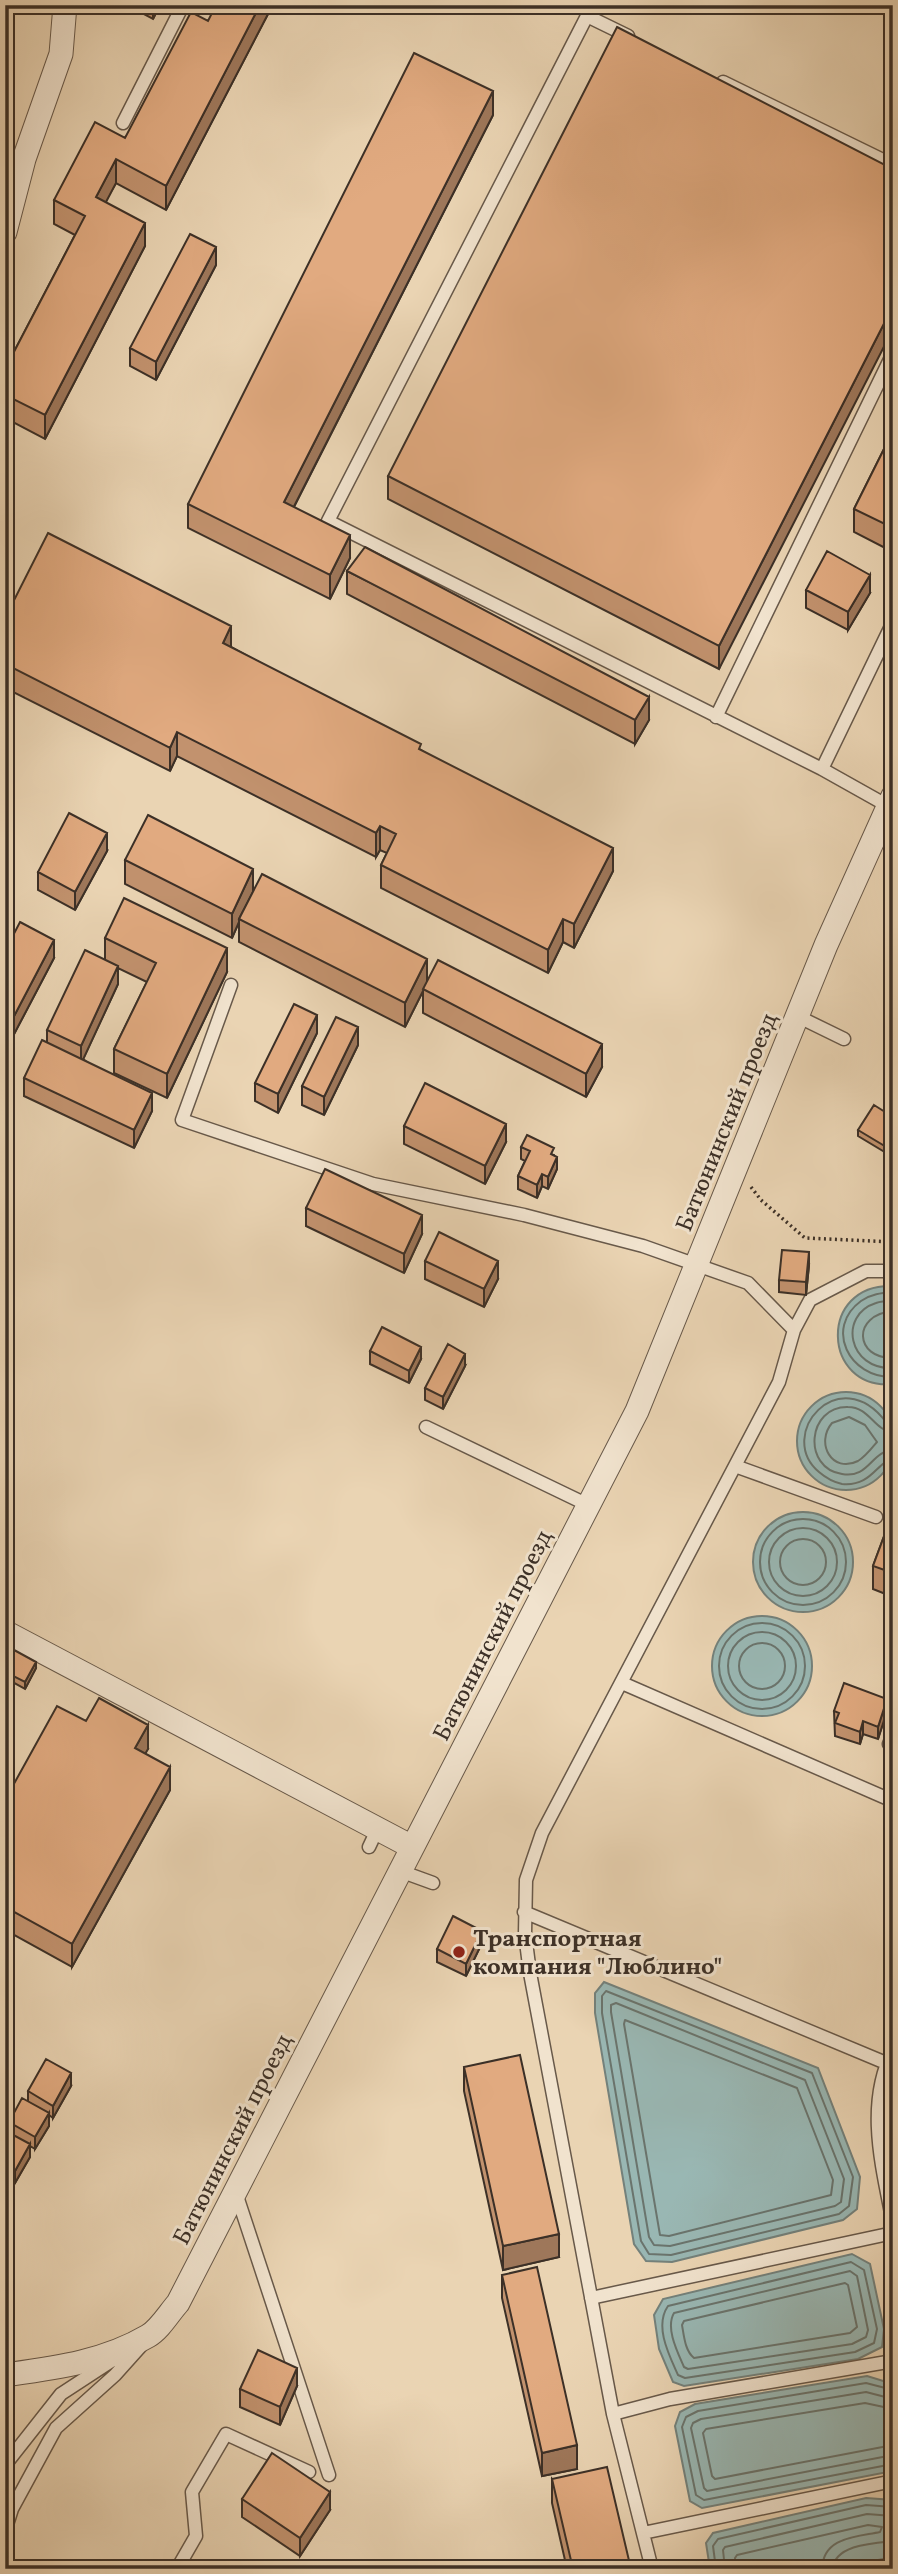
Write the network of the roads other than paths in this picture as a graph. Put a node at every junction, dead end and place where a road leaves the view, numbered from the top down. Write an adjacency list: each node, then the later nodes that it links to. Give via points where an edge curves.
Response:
1 (65, 5): 7 (street, via 61,54 24,159)
2 (184, 5): 5 (lane)
3 (636, 40): 10 (lane, via 587,16 328,521)
4 (709, 75): 6 (lane)
5 (123, 123)
6 (893, 165)
7 (6, 229)
8 (893, 353): 10 (lane)
9 (893, 622): 11 (lane)
10 (716, 716): 11 (lane)
11 (821, 769): 12 (lane)
12 (890, 801): 14 (street, Батюнинский проезд)
13 (231, 985): 16 (lane, via 181,1120 373,1184 643,1245)
14 (797, 1016): 15 (lane); 16 (street, Батюнинский проезд)
15 (844, 1039)
16 (696, 1266): 18 (lane, via 748,1283); 21 (street, Батюнинский проезд, via 637,1410)
17 (893, 1270): 18 (lane, via 866,1272 810,1300)
18 (794, 1330): 20 (lane, via 779,1381)
19 (426, 1427): 21 (lane)
20 (735, 1466): 22 (lane); 24 (lane)
21 (588, 1505): 26 (street, Батюнинский проезд)
22 (876, 1517)
23 (5, 1632): 26 (street, via 373,1838)
24 (622, 1683): 25 (lane); 29 (lane, via 542,1832 526,1880)
25 (893, 1801)
26 (412, 1847): 27 (street, Батюнинский проезд)
27 (400, 1871): 28 (lane); 32 (street, Батюнинский проезд)
28 (433, 1883)
29 (524, 1912): 31 (lane); 35 (lane, via 530,1973)
30 (893, 2050): 31 (lane)
31 (886, 2063): 33 (lane, via 878,2104 878,2151)
32 (236, 2190): 36 (street, Батюнинский проезд, via 178,2303); 42 (lane)
33 (893, 2222)
34 (893, 2233): 35 (lane)
35 (591, 2298): 39 (lane)
36 (151, 2335): 38 (street, Батюнинский проезд, via 68,2367); 40 (lane, via 61,2394); 44 (lane, via 56,2428)
37 (893, 2361): 39 (lane, via 670,2399)
38 (5, 2375)
39 (613, 2414): 45 (lane)
40 (5, 2465)
41 (309, 2472): 46 (lane, via 226,2434 192,2492 196,2536)
42 (329, 2475)
43 (893, 2482): 45 (lane)
44 (5, 2531)
45 (643, 2533): 47 (lane)
46 (177, 2569)
47 (652, 2569)

